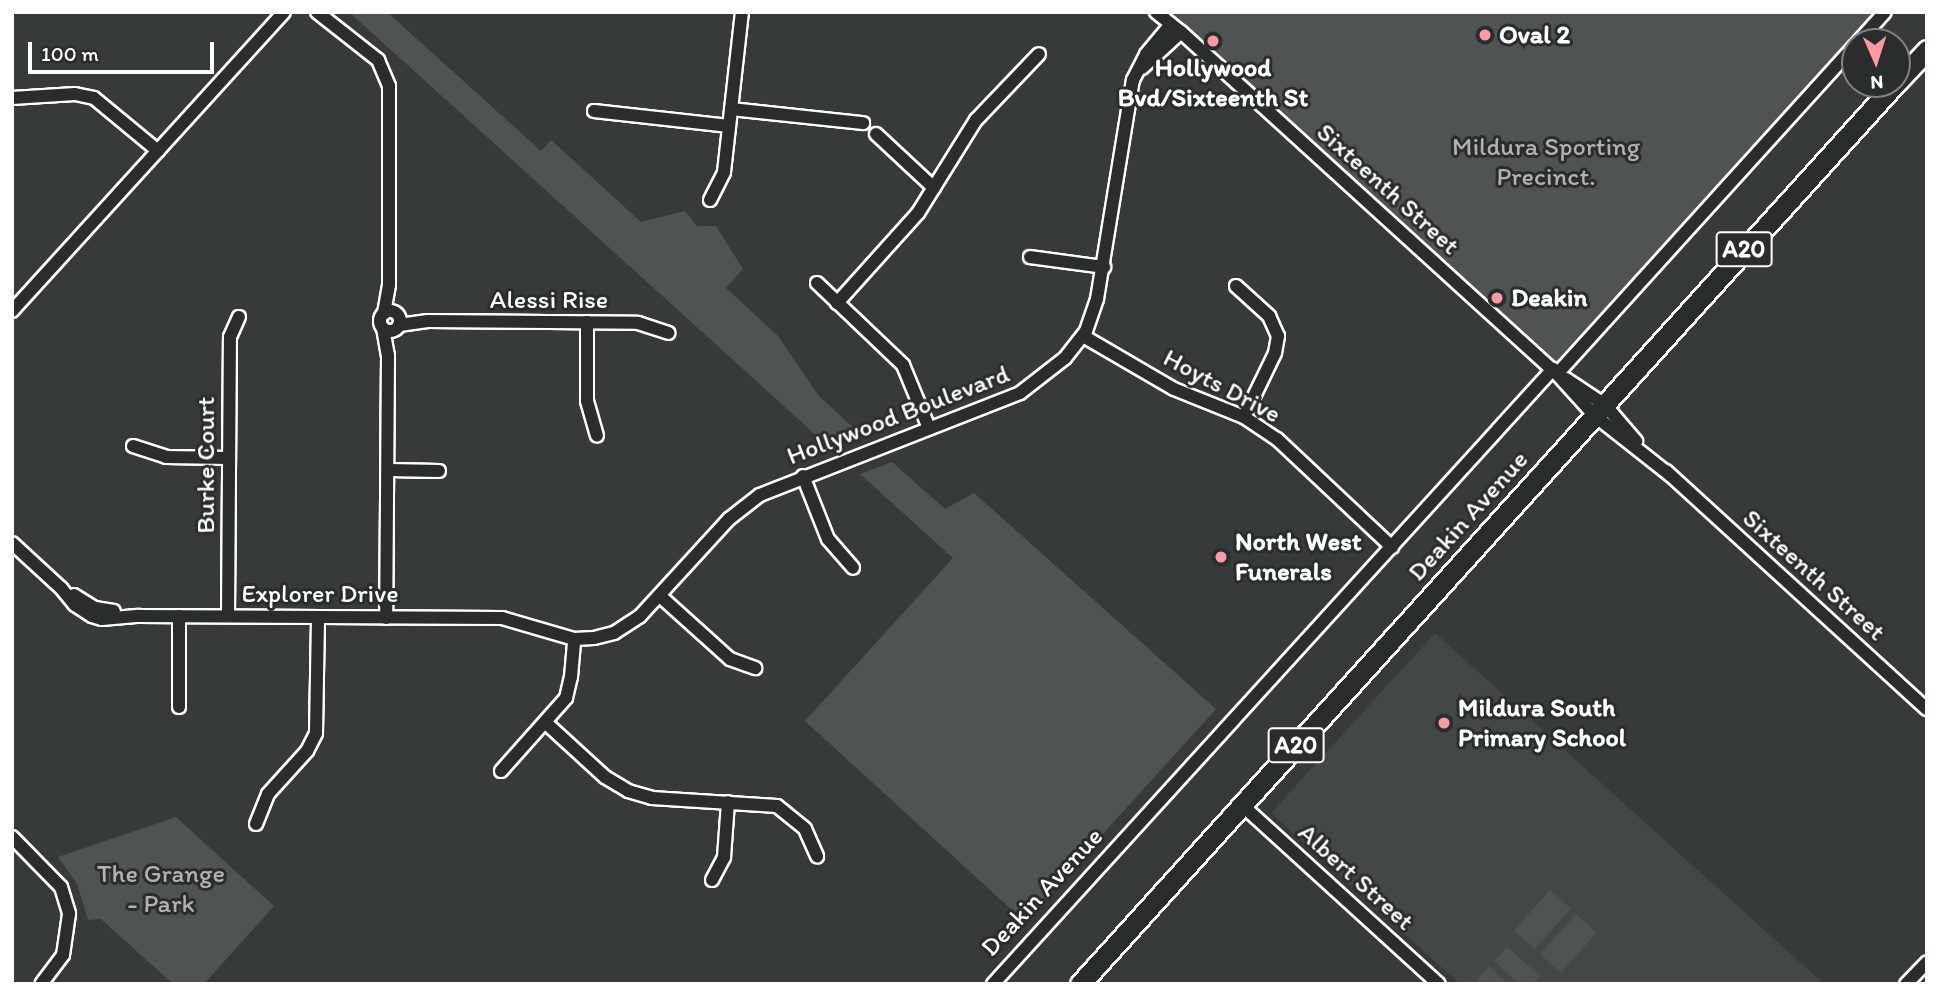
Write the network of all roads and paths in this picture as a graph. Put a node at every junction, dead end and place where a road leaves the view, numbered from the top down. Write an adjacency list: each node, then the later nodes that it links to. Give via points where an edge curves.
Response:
1 (284, 12): 21 (street)
2 (317, 12): 9 (street)
3 (331, 12): 9 (street)
4 (742, 12): 16 (street)
5 (1156, 12): 8 (street, Sixteenth Street)
6 (1885, 12): 7 (street, Deakin Avenue)
7 (1870, 28)
8 (1176, 29): 25 (street, Hollywood Boulevard, via 1146,54 1131,90); 35 (street, Sixteenth Street)
9 (351, 37): 31 (street, via 384,68 389,86)
10 (1927, 50): 13 (highway, Deakin Avenue / A20)
11 (1039, 54): 22 (street, via 976,120)
12 (1841, 60): 35 (street, Deakin Avenue)
13 (1911, 67)
14 (12, 98): 21 (street, via 94,97)
15 (1882, 98): 36 (highway, Deakin Avenue / A20)
16 (731, 108): 18 (street); 19 (street)
17 (594, 111): 19 (street)
18 (863, 124)
19 (729, 126): 23 (street, via 724,172)
20 (876, 134): 22 (street)
21 (158, 151): 29 (street)
22 (934, 188): 28 (street, via 911,222)
23 (710, 200)
24 (1030, 257): 25 (street)
25 (1104, 267): 34 (street, Hollywood Boulevard)
26 (817, 283): 28 (street)
27 (1236, 286): 37 (street, via 1269,316 1278,336 1275,353)
28 (837, 303): 38 (street, via 902,365)
29 (12, 311)
30 (239, 317): 41 (street, Burke Court, via 230,337)
31 (393, 321): 32 (street, Alessi Rise); 42 (street, via 388,355)
32 (587, 322): 33 (street, Alessi Rise, via 638,323); 39 (street, via 587,401)
33 (668, 333)
34 (1083, 336): 37 (street, Hoyts Drive, via 1186,395); 38 (street, Hollywood Boulevard, via 1035,384)
35 (1555, 372): 36 (street, Sixteenth Street); 46 (street, Deakin Avenue)
36 (1599, 410): 57 (street, Sixteenth Street); 61 (highway, Deakin Avenue / A20)
37 (1244, 417): 46 (street, Hoyts Drive, via 1277,439)
38 (929, 428): 44 (street, Hollywood Boulevard)
39 (597, 436)
40 (133, 446): 41 (street, via 166,457)
41 (229, 458): 50 (street, Burke Court)
42 (388, 470): 43 (street); 52 (street)
43 (439, 471)
44 (803, 476): 47 (street, via 828,539); 48 (street, Hollywood Boulevard, via 744,506)
45 (12, 543): 49 (street, Explorer Drive, via 61,588 95,608 139,616)
46 (1392, 547): 68 (street, Deakin Avenue)
47 (853, 568)
48 (660, 596): 54 (street, Hollywood Boulevard, via 614,633); 55 (street, via 730,659)
49 (179, 616): 50 (street, Explorer Drive); 56 (street)
50 (228, 616): 51 (street, Explorer Drive)
51 (318, 617): 52 (street, Explorer Drive); 62 (street, via 316,733 307,751 268,794)
52 (386, 618): 53 (street, Explorer Drive)
53 (502, 618): 54 (street, Hollywood Boulevard)
54 (574, 639): 58 (street, via 569,689)
55 (755, 668)
56 (179, 707)
57 (1927, 709)
58 (546, 723): 59 (street); 60 (street, via 605,777 628,791 652,798)
59 (501, 771)
60 (728, 802): 64 (street, via 764,803 786,811 804,830); 65 (street, via 724,857)
61 (1242, 805): 69 (highway, Deakin Avenue / A20); 70 (street, Albert Street)
62 (256, 824)
63 (12, 837): 67 (street, via 56,880 69,914 63,955)
64 (817, 856)
65 (712, 880)
66 (1927, 962): 71 (street)
67 (41, 984)
68 (993, 984)
69 (1080, 984)
70 (1439, 984)
71 (1906, 984)

